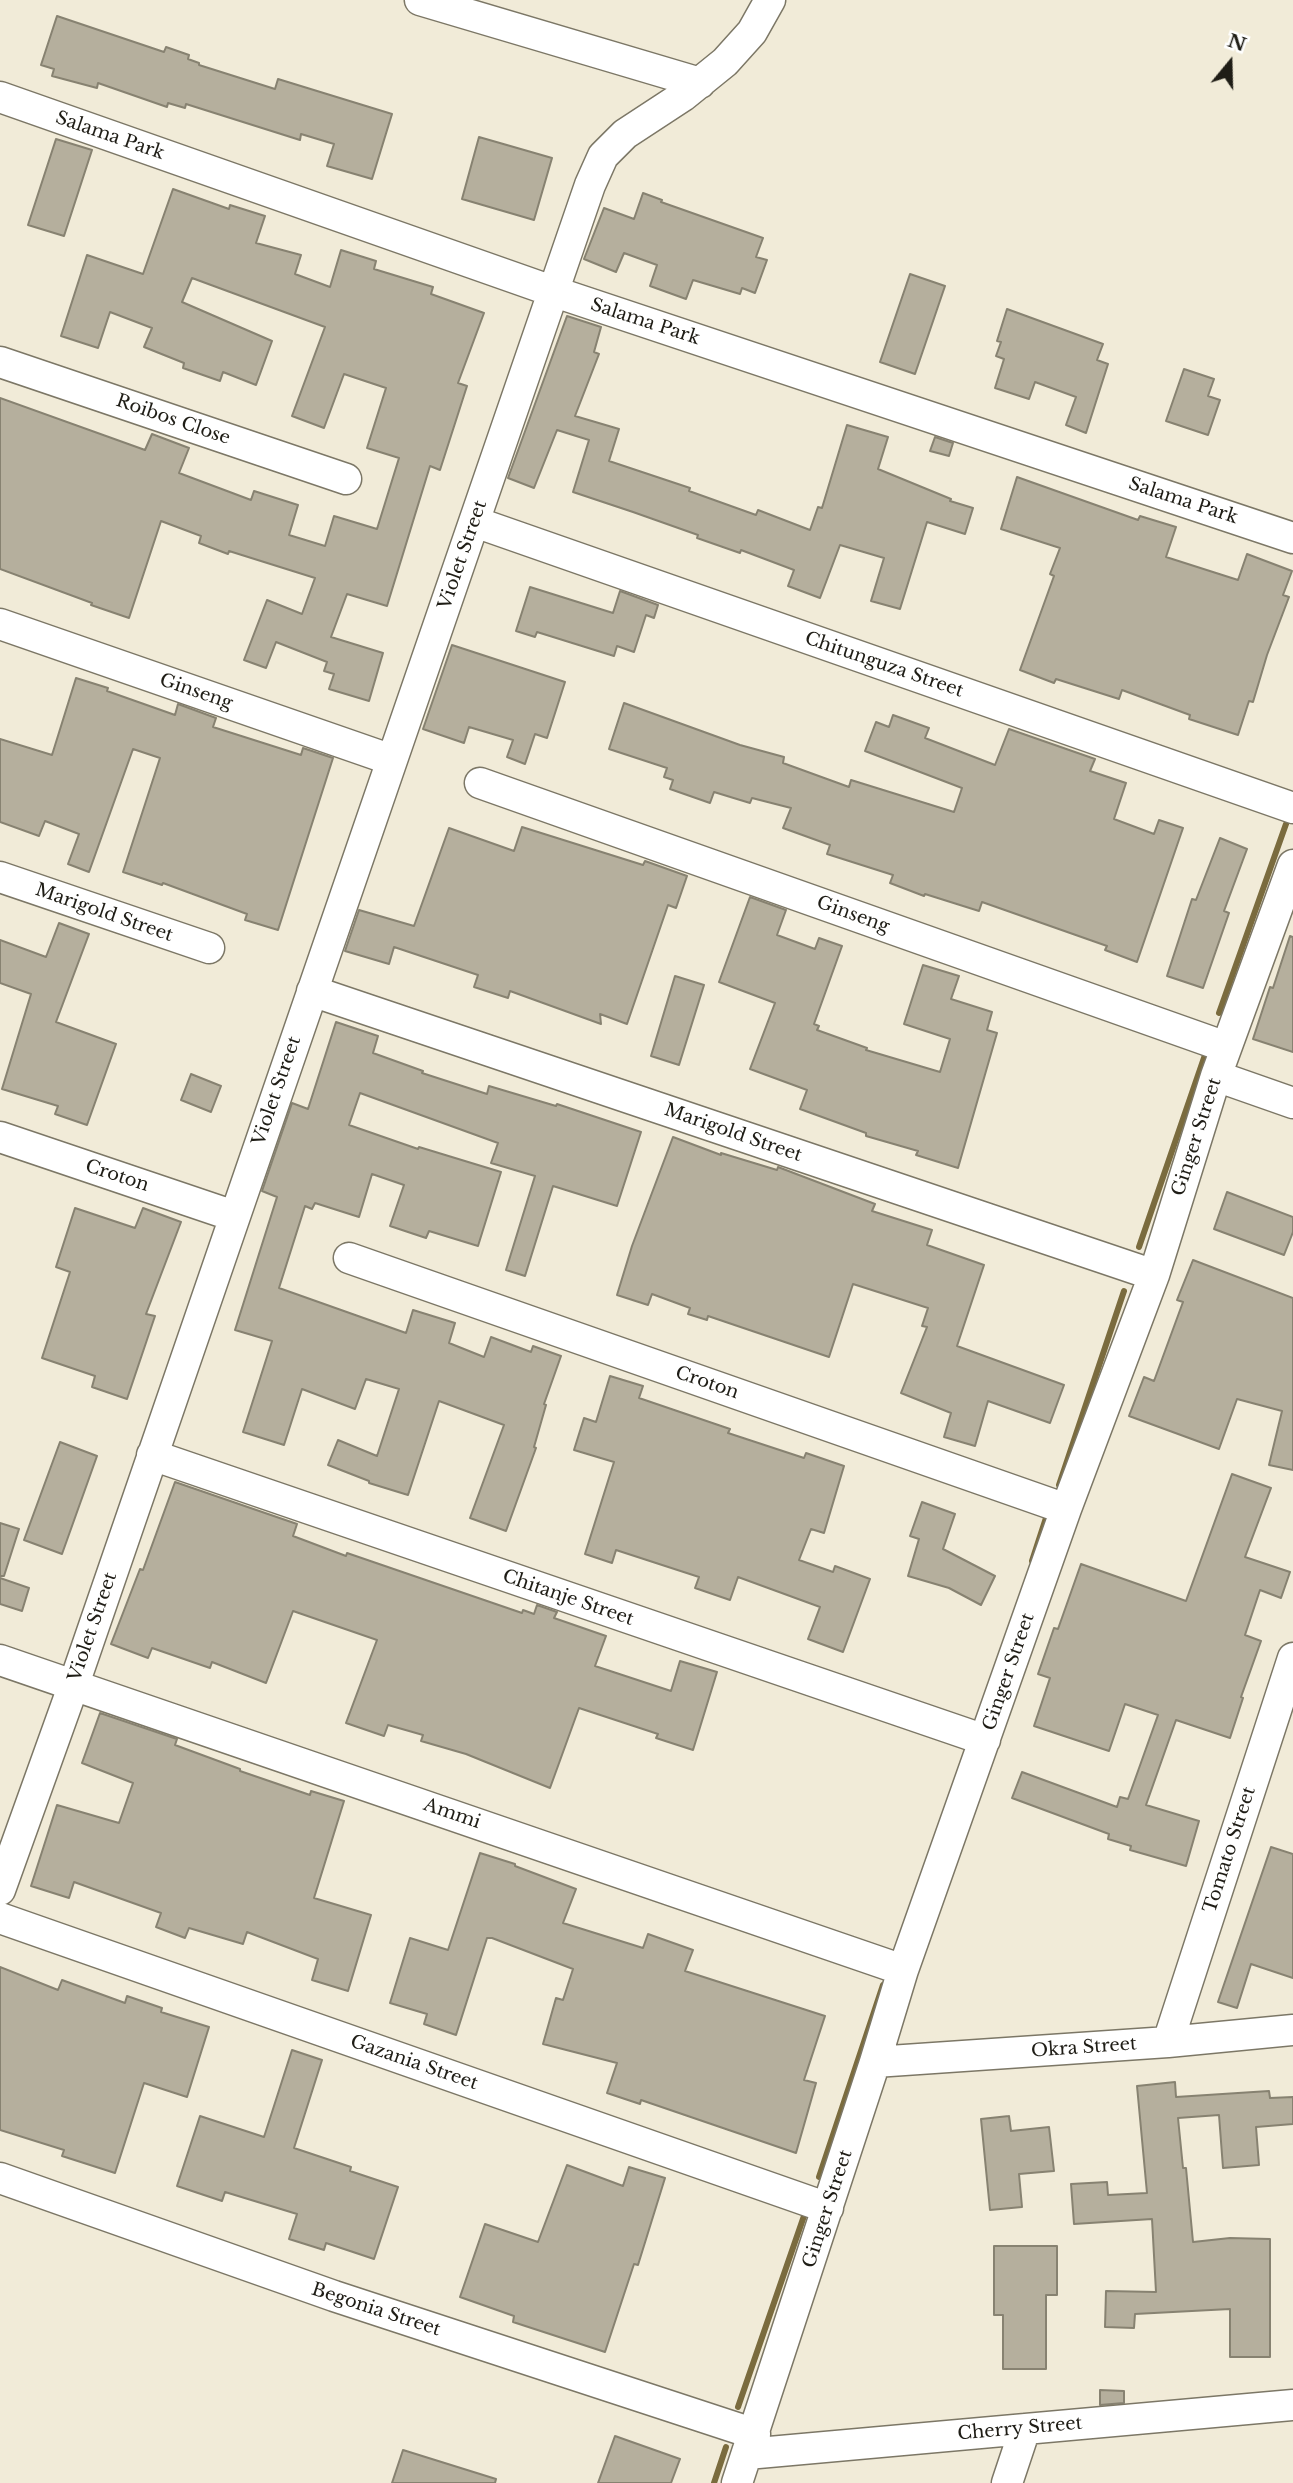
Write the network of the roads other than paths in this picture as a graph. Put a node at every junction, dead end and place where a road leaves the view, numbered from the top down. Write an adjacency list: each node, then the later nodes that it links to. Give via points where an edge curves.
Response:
1 (420, 0): 3 (street)
2 (770, 0): 3 (street, Violet Street, via 752,32)
3 (700, 83): 5 (street, Violet Street, via 625,134 603,156)
4 (0, 97): 5 (street, Salama Park)
5 (552, 291): 8 (street, Violet Street); 9 (street, Salama Park)
6 (0, 362): 7 (street, Roibos Close)
7 (346, 479)
8 (475, 523): 11 (street, Violet Street); 13 (street, Chitunguza Street)
9 (1293, 538)
10 (0, 624): 11 (street, Ginseng)
11 (392, 760): 17 (street, Violet Street)
12 (480, 783): 18 (street, Ginseng)
13 (1293, 808)
14 (1293, 865): 18 (street, Ginger Street)
15 (0, 877): 16 (street, Marigold Street)
16 (209, 948)
17 (312, 991): 22 (street, Violet Street); 24 (street, Marigold Street)
18 (1226, 1047): 19 (street, Ginger Street)
19 (1216, 1076): 20 (street); 24 (street, Ginger Street)
20 (1293, 1103)
21 (0, 1137): 22 (street, Croton)
22 (234, 1216): 25 (street, Violet Street)
23 (349, 1258): 26 (street, Croton)
24 (1154, 1275): 26 (street, Ginger Street)
25 (152, 1455): 29 (street, Violet Street); 30 (street, Chitanje Street)
26 (1066, 1509): 30 (street, Ginger Street)
27 (1293, 1658): 35 (street, Tomato Street)
28 (0, 1660): 29 (street, Ammi)
29 (74, 1684): 31 (street, Violet Street); 33 (street, Ammi)
30 (985, 1740): 33 (street, Ginger Street)
31 (0, 1890)
32 (0, 1918): 38 (street, Gazania Street)
33 (903, 1970): 36 (street, Ginger Street)
34 (1293, 2030): 35 (street, Okra Street)
35 (1168, 2042): 36 (street, Okra Street)
36 (875, 2062): 38 (street, Ginger Street)
37 (0, 2178): 41 (street, Begonia Street)
38 (828, 2208): 41 (street, Ginger Street)
39 (1293, 2405): 40 (street, Cherry Street)
40 (1025, 2429): 41 (street, Cherry Street); 43 (street)
41 (751, 2444): 42 (street, Ginger Street)
42 (737, 2483)
43 (1007, 2483)

